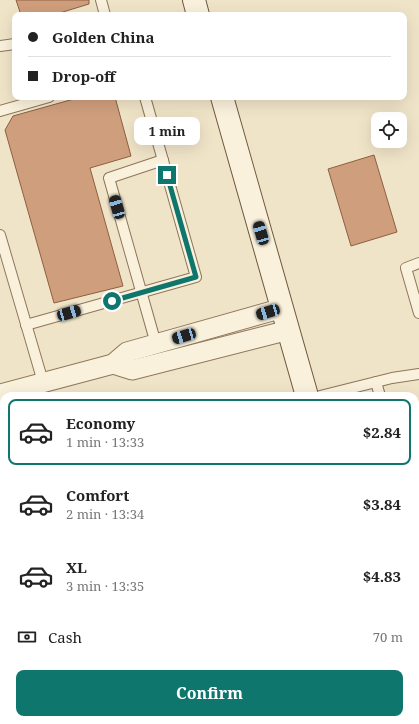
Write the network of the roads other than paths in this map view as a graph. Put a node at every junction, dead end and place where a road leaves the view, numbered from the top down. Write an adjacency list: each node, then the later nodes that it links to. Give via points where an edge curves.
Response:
1 (101, 0): 3 (lane)
2 (194, 0): 4 (main road)
3 (104, 12)
4 (197, 12)
5 (12, 44): 6 (lane)
6 (0, 46)
7 (38, 100): 10 (lane)
8 (146, 100): 11 (lane)
9 (223, 100): 15 (main road)
10 (0, 111)
11 (163, 160): 14 (lane, via 109,178); 14 (lane, via 196,277)
12 (0, 235): 17 (lane)
13 (419, 264): 16 (lane, via 406,268)
14 (141, 293): 17 (lane); 19 (lane)
15 (283, 308): 18 (main road); 19 (street)
16 (419, 313)
17 (26, 325): 22 (lane)
18 (289, 330): 20 (street, via 132,370); 25 (main road)
19 (156, 344): 20 (street, via 127,352)
20 (112, 364): 22 (street)
21 (419, 374): 23 (lane)
22 (44, 382): 24 (street)
23 (376, 382): 26 (lane); 27 (lane)
24 (7, 392)
25 (306, 392)
26 (336, 392)
27 (379, 392)

